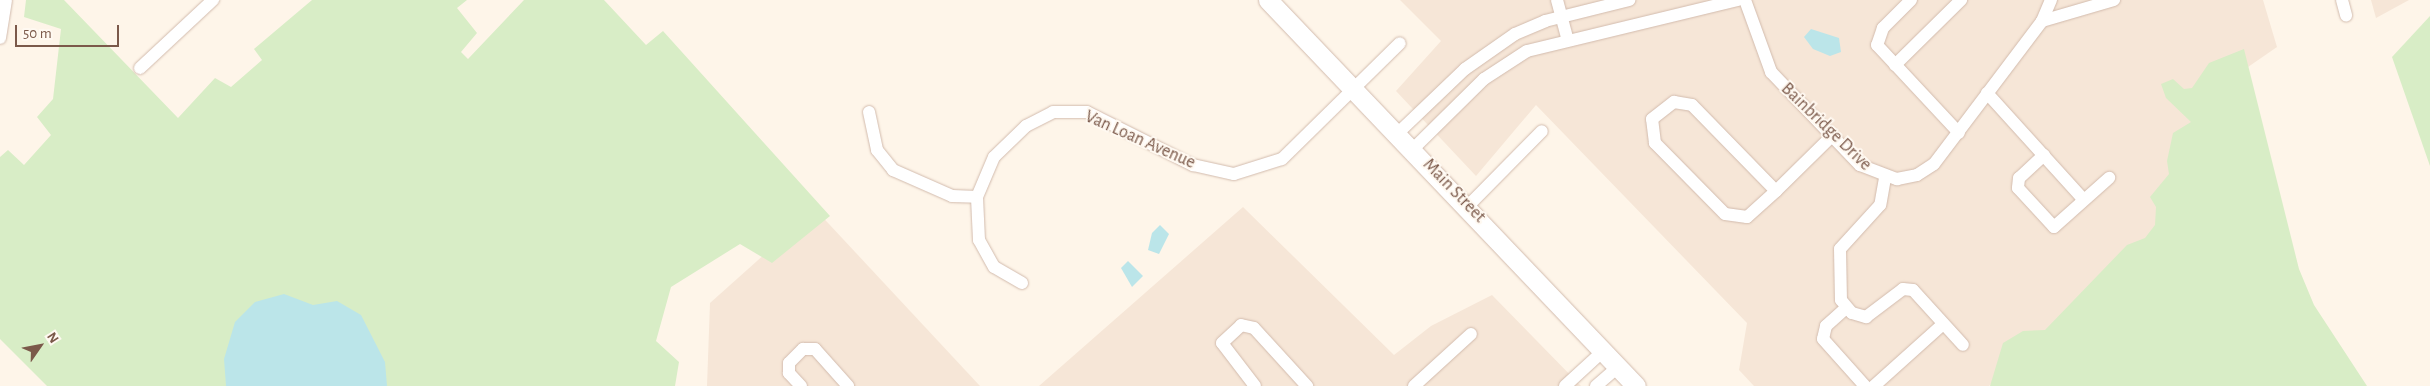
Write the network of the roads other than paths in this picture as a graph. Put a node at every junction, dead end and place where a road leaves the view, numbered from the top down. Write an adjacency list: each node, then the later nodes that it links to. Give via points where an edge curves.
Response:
1 (6, 0): 16 (street)
2 (213, 0): 20 (street)
3 (1268, 0): 21 (main road, Main Street)
4 (1557, 0): 14 (street)
5 (1629, 0): 14 (street)
6 (1738, 0): 17 (street)
7 (1745, 0): 27 (street, Bainbridge Drive, via 1765,64)
8 (1911, 0): 19 (street, via 1880,33 1877,45)
9 (1961, 0): 19 (street)
10 (2051, 0): 15 (street, Bainbridge Drive)
11 (2114, 0): 15 (street)
12 (2342, 0): 13 (street)
13 (2346, 15)
14 (1562, 16): 17 (street); 26 (street, via 1525,28 1493,47)
15 (2042, 21): 22 (street, Bainbridge Drive)
16 (0, 38)
17 (1567, 38): 28 (street, via 1527,51 1501,67)
18 (1400, 43): 21 (street, Van Loan Avenue)
19 (1895, 65): 25 (street)
20 (140, 68)
21 (1355, 88): 26 (main road, Main Street); 33 (street, Van Loan Avenue, via 1282,159 1234,174 1193,165 1087,112 1053,112 1026,126 994,157)
22 (1986, 92): 25 (street, Bainbridge Drive); 29 (street)
23 (868, 112): 33 (street, via 877,150 893,170 952,196)
24 (1542, 131): 35 (street)
25 (1959, 132): 30 (street, Bainbridge Drive, via 1924,171 1908,178)
26 (1398, 133): 28 (main road, Main Street)
27 (1832, 136): 30 (street, Bainbridge Drive, via 1860,165); 32 (street)
28 (1413, 149): 35 (main road, Main Street)
29 (2044, 155): 34 (street); 34 (street, via 2019,178 2018,188 2054,227)
30 (1885, 178): 37 (street, via 1880,206 1840,249 1839,292)
31 (2109, 178): 34 (street)
32 (1776, 190): 32 (street, via 1747,217 1725,214 1655,142 1652,119 1674,102 1692,105)
33 (977, 198): 36 (street, Van Loan Avenue, via 979,240 994,267)
34 (2084, 200)
35 (1468, 206): 41 (main road, Main Street)
36 (1022, 283)
37 (1846, 308): 38 (street, via 1860,316 1872,315 1908,288); 51 (street, via 1826,326 1823,339)
38 (1943, 324): 40 (street); 52 (street)
39 (1470, 334): 47 (street)
40 (1963, 345)
41 (1603, 351): 42 (main road, Main Street); 48 (street)
42 (1618, 367): 49 (street); 50 (main road, Main Street)
43 (801, 386): 44 (street, via 789,373 789,363 804,349 815,349)
44 (848, 386)
45 (1255, 386): 46 (street, via 1222,343 1242,325 1254,328)
46 (1307, 386)
47 (1414, 386)
48 (1565, 386)
49 (1596, 386)
50 (1636, 386)
51 (1865, 386)
52 (1874, 386)

